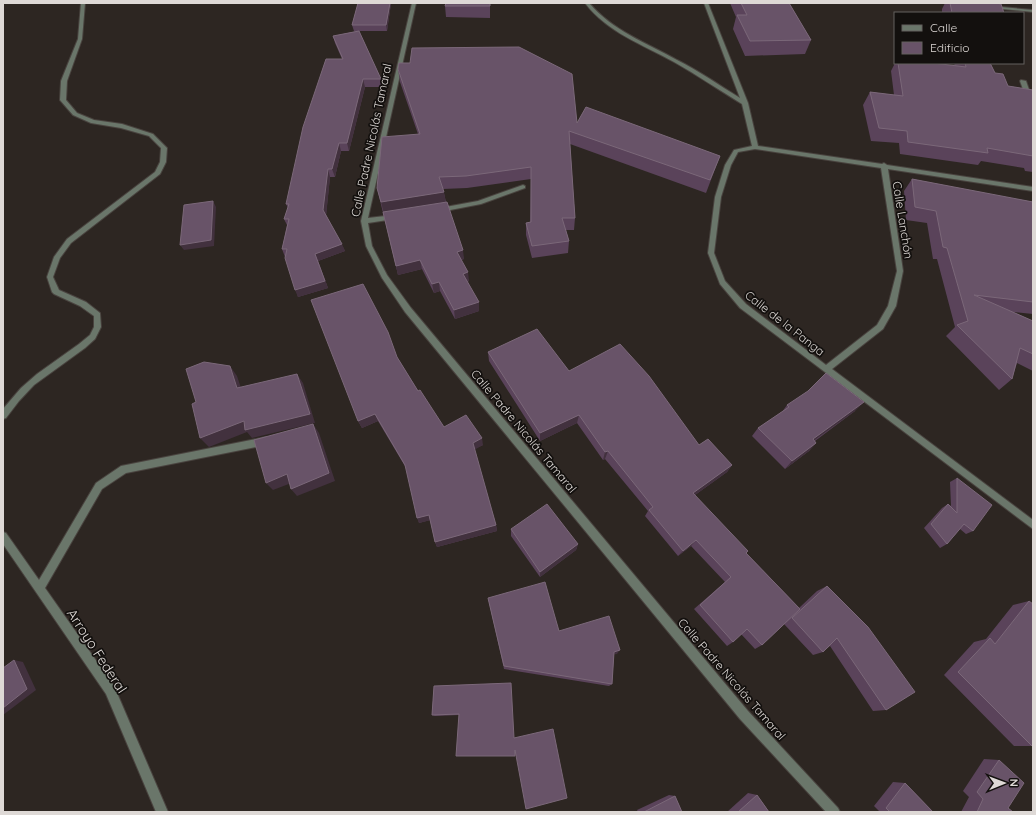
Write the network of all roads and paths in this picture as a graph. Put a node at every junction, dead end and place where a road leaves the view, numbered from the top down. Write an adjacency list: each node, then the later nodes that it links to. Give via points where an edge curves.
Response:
1 (83, 3): 18 (street, via 80,39 64,81 63,100 75,114 93,122 122,126 151,135 164,148 163,162 158,173 69,241 57,257 50,277 56,292 83,304 97,315 96,332 85,344 29,384)
2 (414, 3): 16 (street, Calle Padre Nicolás Tamaral)
3 (587, 3): 8 (street, via 607,24 624,36 672,59)
4 (706, 3): 8 (street)
5 (984, 6): 6 (street)
6 (1033, 11)
7 (1023, 81): 9 (street)
8 (745, 103): 10 (street)
9 (1033, 109)
10 (755, 147): 11 (street, Calle de la Panga); 17 (street, Calle de la Panga, via 736,151 728,164 718,197 711,254 722,282 743,306)
11 (884, 165): 13 (street, Calle de la Panga); 17 (street, Calle Lanchón, via 900,271 892,306 880,328)
12 (522, 187): 14 (street, via 479,203)
13 (1033, 188)
14 (430, 212)
15 (400, 216): 16 (street)
16 (364, 221): 24 (street, Calle Padre Nicolás Tamaral, via 369,246 384,276 408,310 744,715)
17 (826, 369): 20 (street, Calle de la Panga)
18 (3, 416)
19 (278, 438): 22 (street, via 124,469 99,486)
20 (1033, 525)
21 (3, 536): 22 (street, Arroyo Federal)
22 (39, 588): 23 (street, Arroyo Federal, via 110,690)
23 (162, 812)
24 (834, 812)

